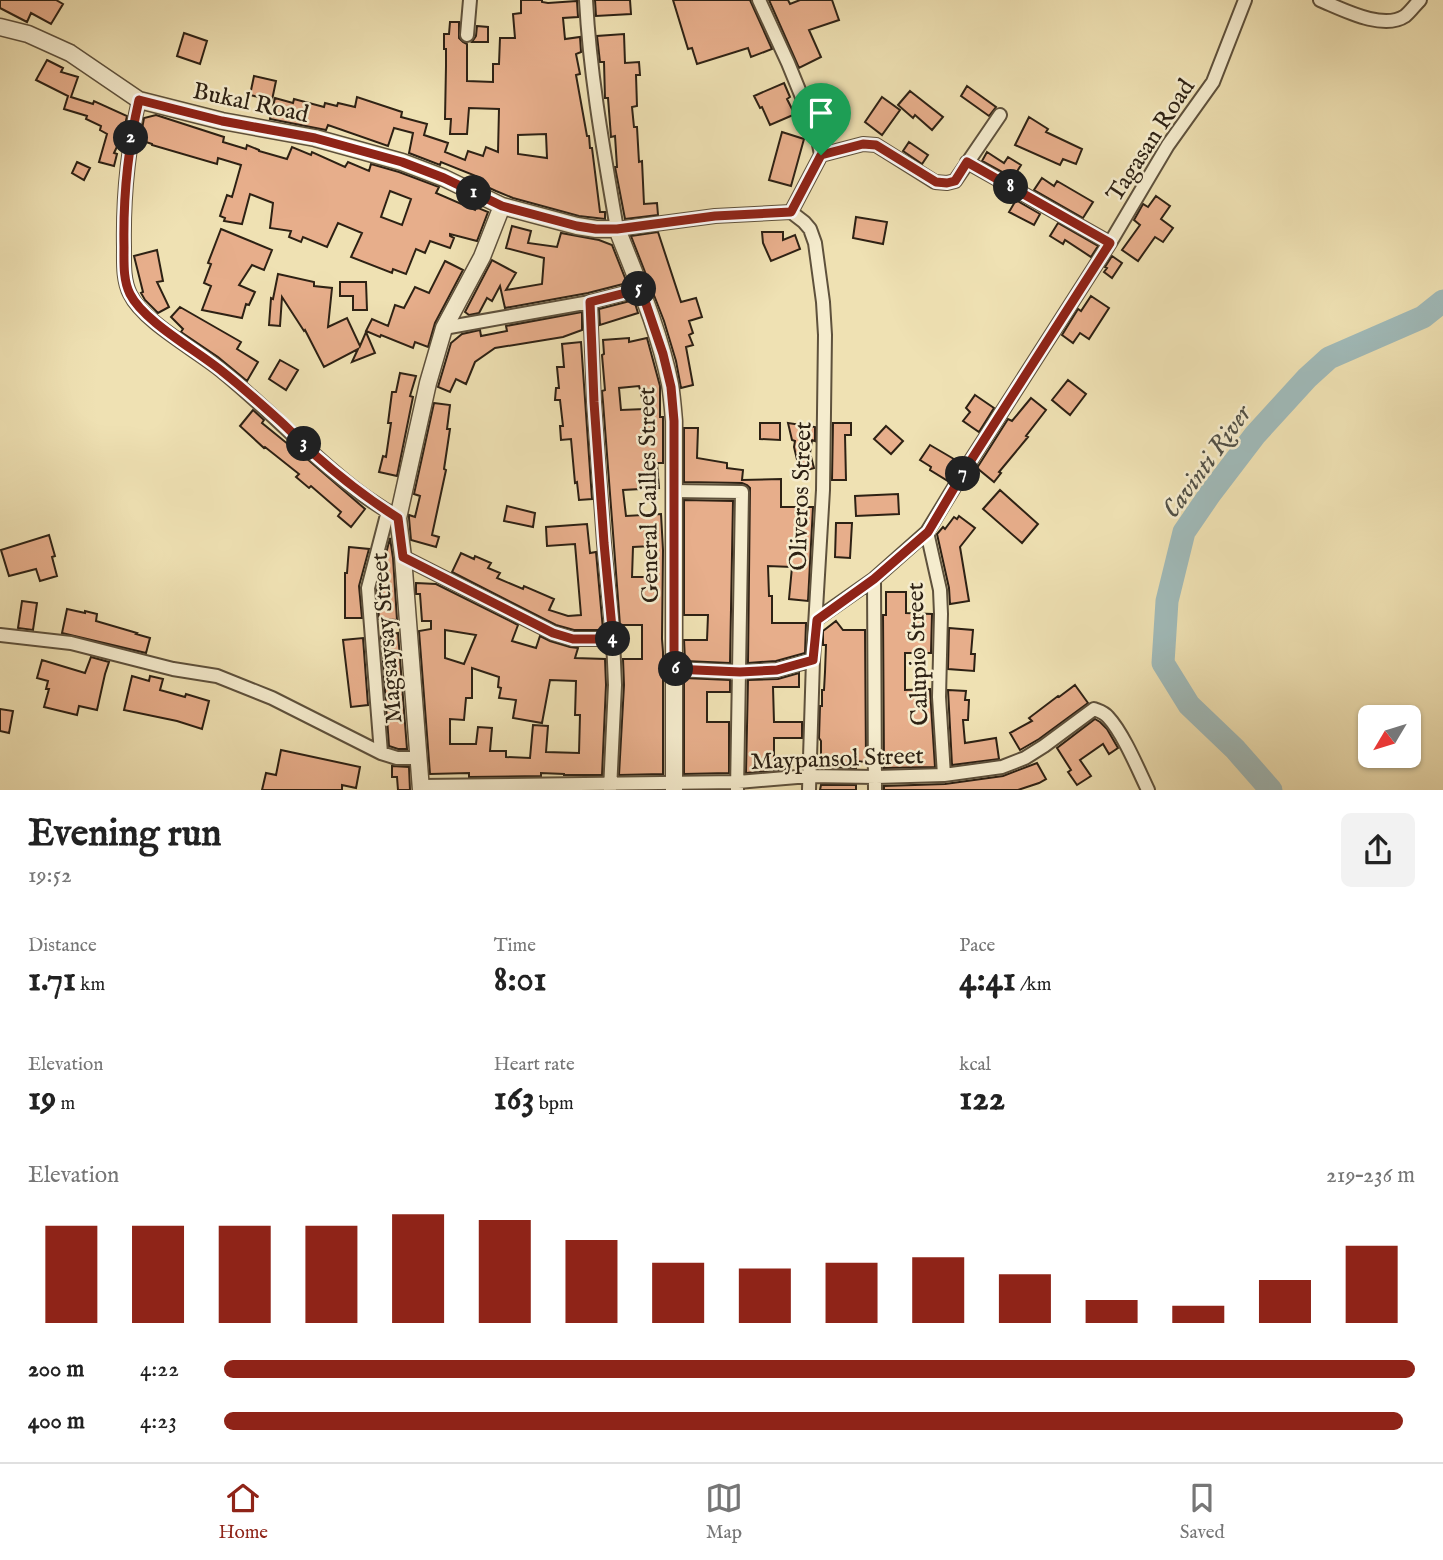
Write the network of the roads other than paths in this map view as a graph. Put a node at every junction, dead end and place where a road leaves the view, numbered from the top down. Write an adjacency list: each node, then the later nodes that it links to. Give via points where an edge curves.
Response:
1 (470, 0): 8 (street)
2 (586, 0): 15 (street, General Cailles Street, via 597,108)
3 (758, 0): 11 (street, via 817,134)
4 (1245, 0): 16 (street, Tagasan Road, via 1213,82 1168,145)
5 (1320, 0): 6 (street, via 1388,22 1404,17)
6 (1420, 0)
7 (0, 27): 9 (street, Bukal Road, via 70,53)
8 (467, 35)
9 (139, 100): 13 (street, Bukal Road, via 402,162); 21 (street, via 131,135 124,219 129,293 149,318 207,359 312,453)
10 (1000, 115): 12 (street)
11 (821, 155): 12 (street, via 876,145 936,182 947,183 955,181); 14 (street)
12 (967, 162): 16 (street)
13 (502, 206): 15 (street, Bukal Road, via 577,226); 19 (street, Magsaysay Street, via 482,257)
14 (791, 212): 15 (street, Bukal Road); 25 (street, Oliveros Street, via 813,234 823,302 823,490)
15 (617, 229): 17 (street, General Cailles Street)
16 (1110, 243): 22 (street, Tagasan Road)
17 (641, 289): 18 (street); 20 (street, General Cailles Street, via 671,387)
18 (590, 302): 19 (street); 27 (street)
19 (444, 328): 21 (street, Magsaysay Street)
20 (674, 491): 29 (street, General Cailles Street); 30 (street, via 742,492)
21 (393, 515): 23 (street, Magsaysay Street); 31 (street, via 368,588)
22 (928, 532): 24 (street, Tagasan Road); 33 (street, Calupio Street, via 940,590)
23 (403, 557): 27 (street, via 553,633 573,639); 32 (street, Magsaysay Street)
24 (874, 579): 25 (street, Tagasan Road); 35 (street)
25 (817, 620): 28 (street, Oliveros Street)
26 (0, 635): 31 (street, via 71,643 218,676)
27 (613, 639): 37 (street)
28 (813, 660): 30 (street, via 777,670); 34 (street, Oliveros Street)
29 (674, 669): 30 (street); 38 (street, General Cailles Street)
30 (740, 672): 36 (street)
31 (381, 753): 32 (street)
32 (419, 758): 39 (street, Magsaysay Street)
33 (944, 775): 35 (street, Maypansol Street); 40 (street, Maypansol Street, via 1002,767 1025,758 1094,709 1108,716)
34 (809, 783): 35 (street, Maypansol Street); 36 (street, Maypansol Street)
35 (876, 784)
36 (738, 786): 38 (street, Maypansol Street)
37 (610, 787): 38 (street, Maypansol Street); 39 (street, Maypansol Street)
38 (674, 787)
39 (421, 788)
40 (1149, 790)

